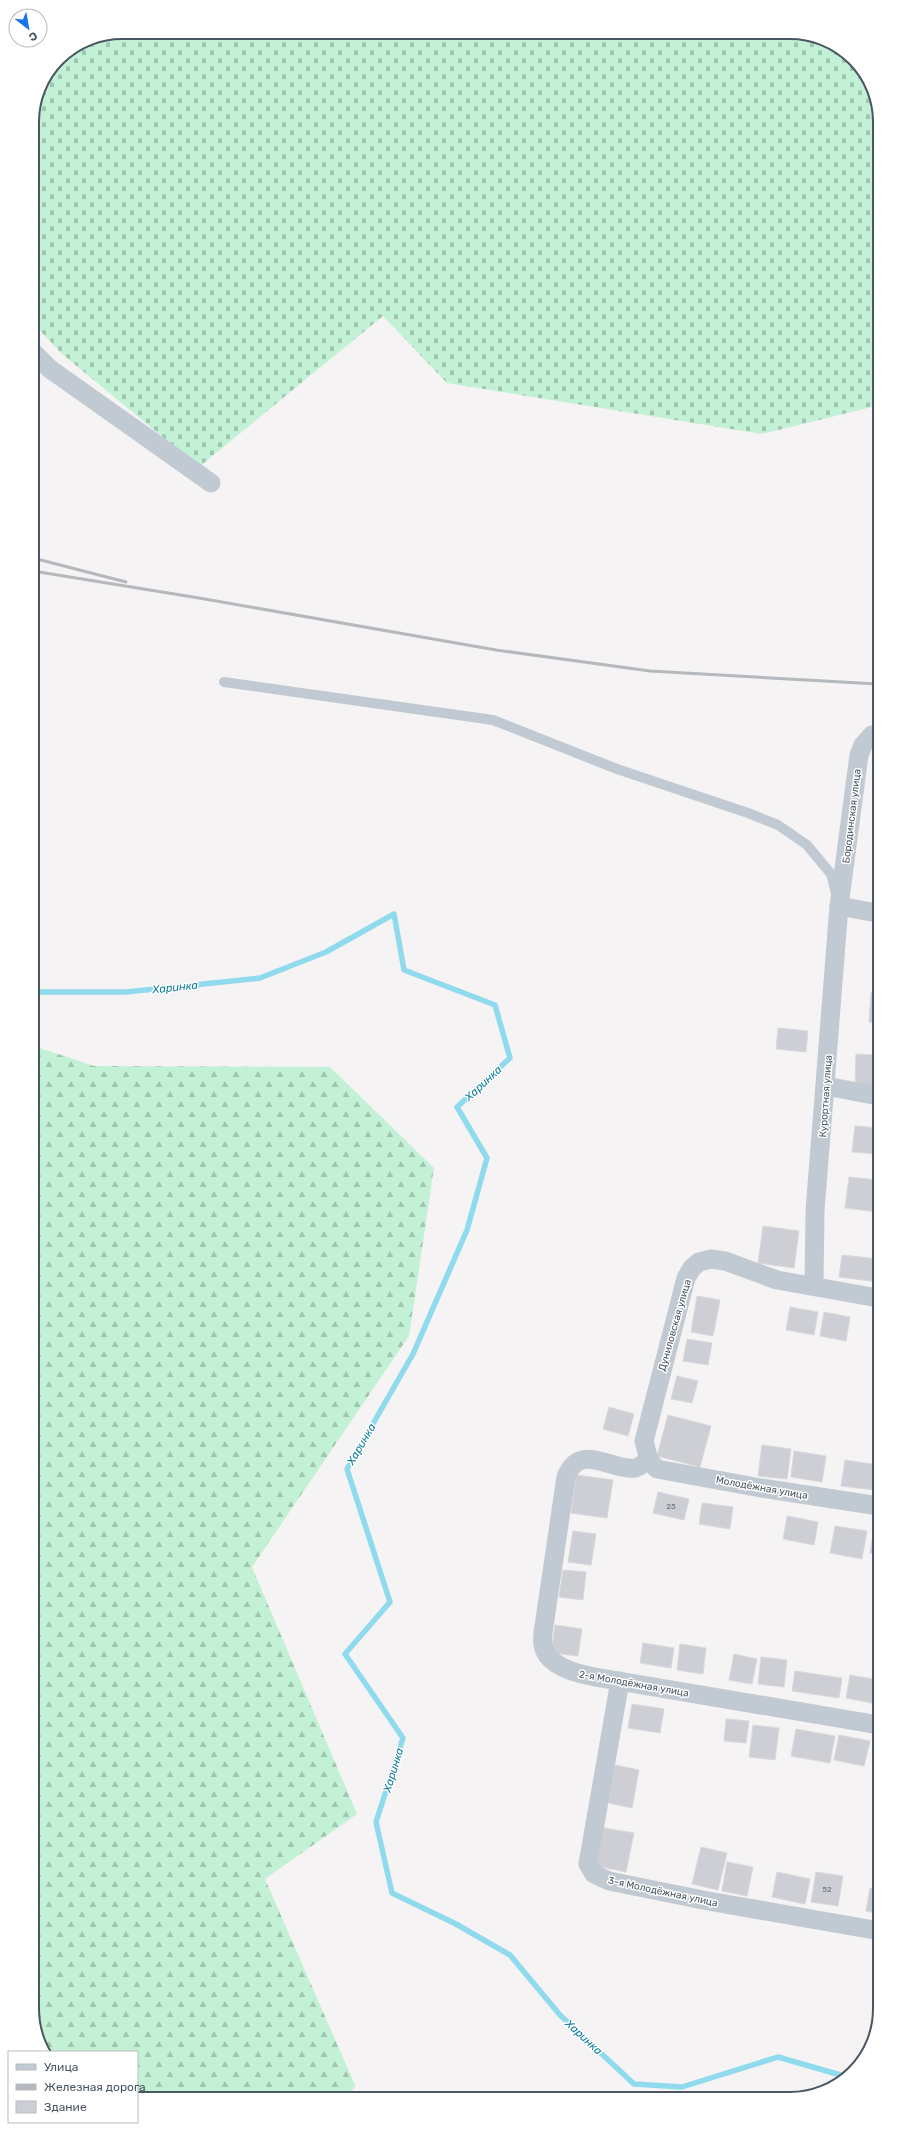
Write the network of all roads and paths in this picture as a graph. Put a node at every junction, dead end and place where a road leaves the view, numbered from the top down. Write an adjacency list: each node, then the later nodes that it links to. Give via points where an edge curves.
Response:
1 (39, 358): 2 (street, via 50,369)
2 (211, 483)
3 (224, 682): 5 (lane, via 493,720 617,770 748,812 778,825 806,845 831,874)
4 (873, 735): 5 (street, Бородинская улица, via 863,744 859,755)
5 (839, 906): 6 (street); 7 (street, Курортная улица)
6 (873, 912)
7 (826, 1086): 8 (street); 9 (street, Курортная улица, via 815,1211)
8 (873, 1095)
9 (814, 1286): 10 (street, Дуниловская улица); 11 (street, Дуниловская улица, via 776,1280 725,1261 711,1259 699,1262 692,1268 686,1278 677,1310 644,1441)
10 (873, 1297)
11 (649, 1460): 12 (street, Молодёжная улица, via 657,1469); 13 (street, 2-я Молодёжная улица, via 635,1468 627,1468 585,1459 578,1461 568,1470 543,1633 542,1646 550,1658 562,1667 577,1673)
12 (873, 1505)
13 (620, 1681): 14 (street, 2-я Молодёжная улица); 15 (street, 3-я Молодёжная улица, via 588,1864 594,1874 609,1880 708,1901)
14 (873, 1723)
15 (873, 1930)

